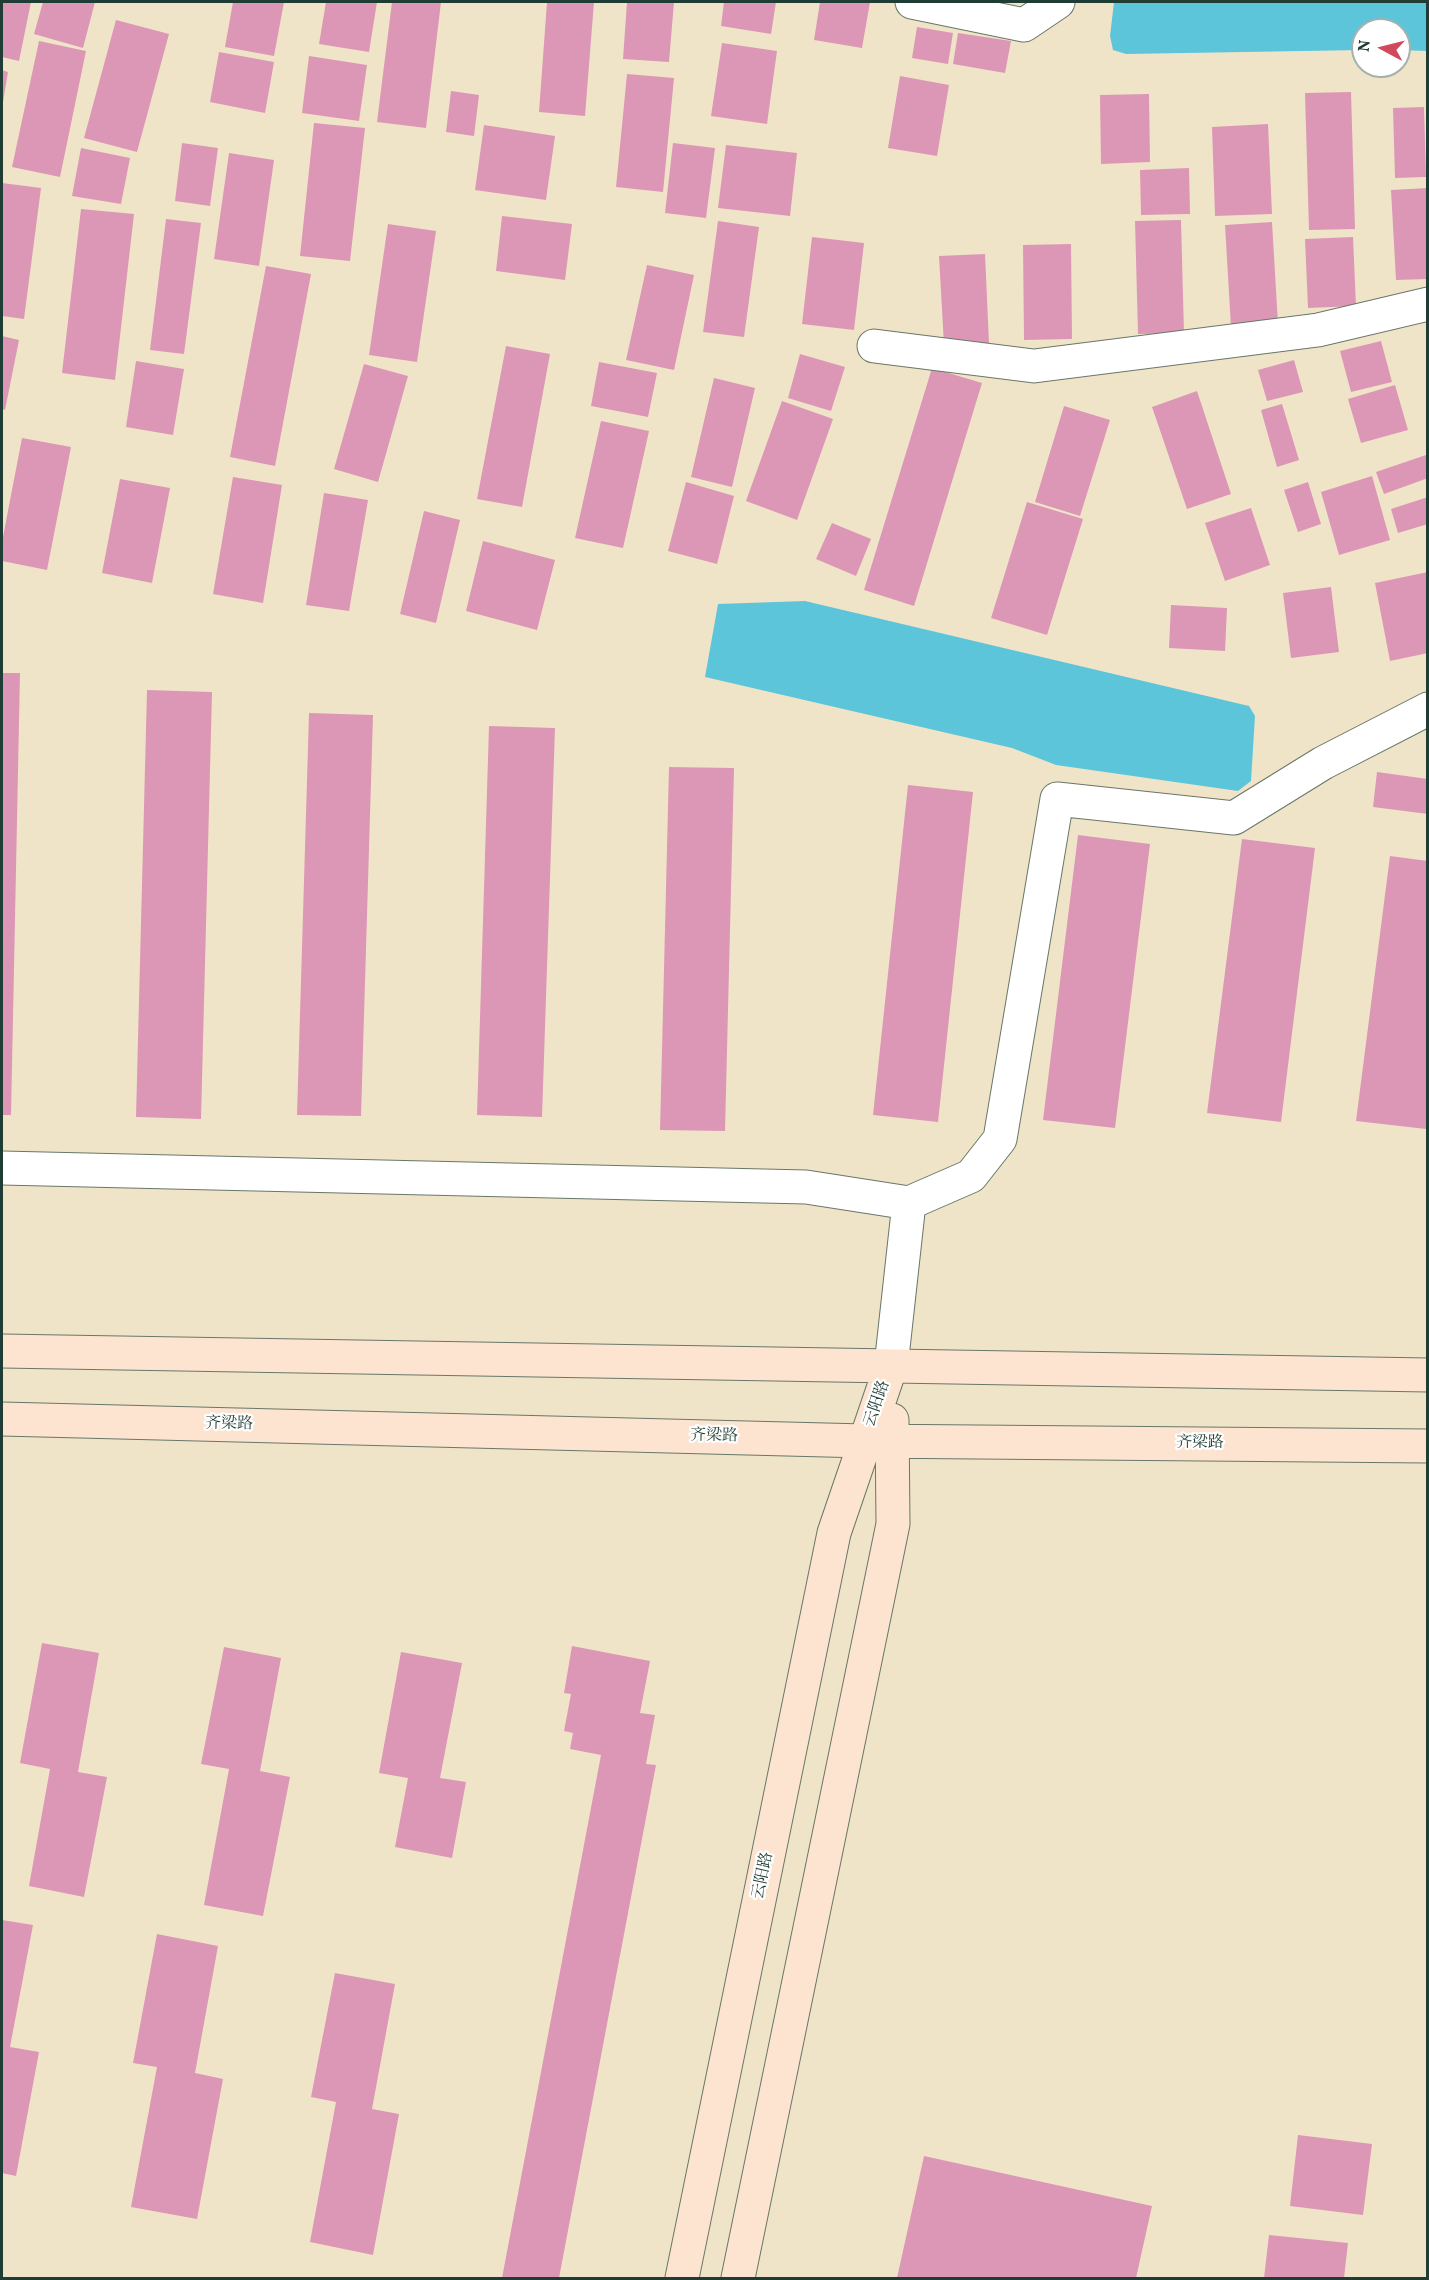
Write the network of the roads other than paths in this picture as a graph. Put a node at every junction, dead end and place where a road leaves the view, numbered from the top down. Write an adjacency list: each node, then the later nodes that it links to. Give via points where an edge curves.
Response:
1 (912, 2): 2 (street, via 1024,25)
2 (1058, 2)
3 (1428, 304): 4 (street, via 1318,330 1034,366)
4 (874, 346)
5 (1428, 709): 7 (street, via 1323,763 1234,818 1057,799 1000,1139 971,1176)
6 (2, 1168): 7 (street, via 806,1187)
7 (909, 1203): 9 (street)
8 (2, 1351): 9 (main road)
9 (891, 1366): 10 (main road); 12 (main road, 云阳路)
10 (1428, 1375)
11 (2, 1419): 12 (main road, 齐梁路)
12 (878, 1441): 13 (main road, 齐梁路); 14 (main road, 云阳路, via 834,1533); 15 (main road, 云阳路, via 893,1524)
13 (1428, 1446)
14 (682, 2278)
15 (738, 2278)

